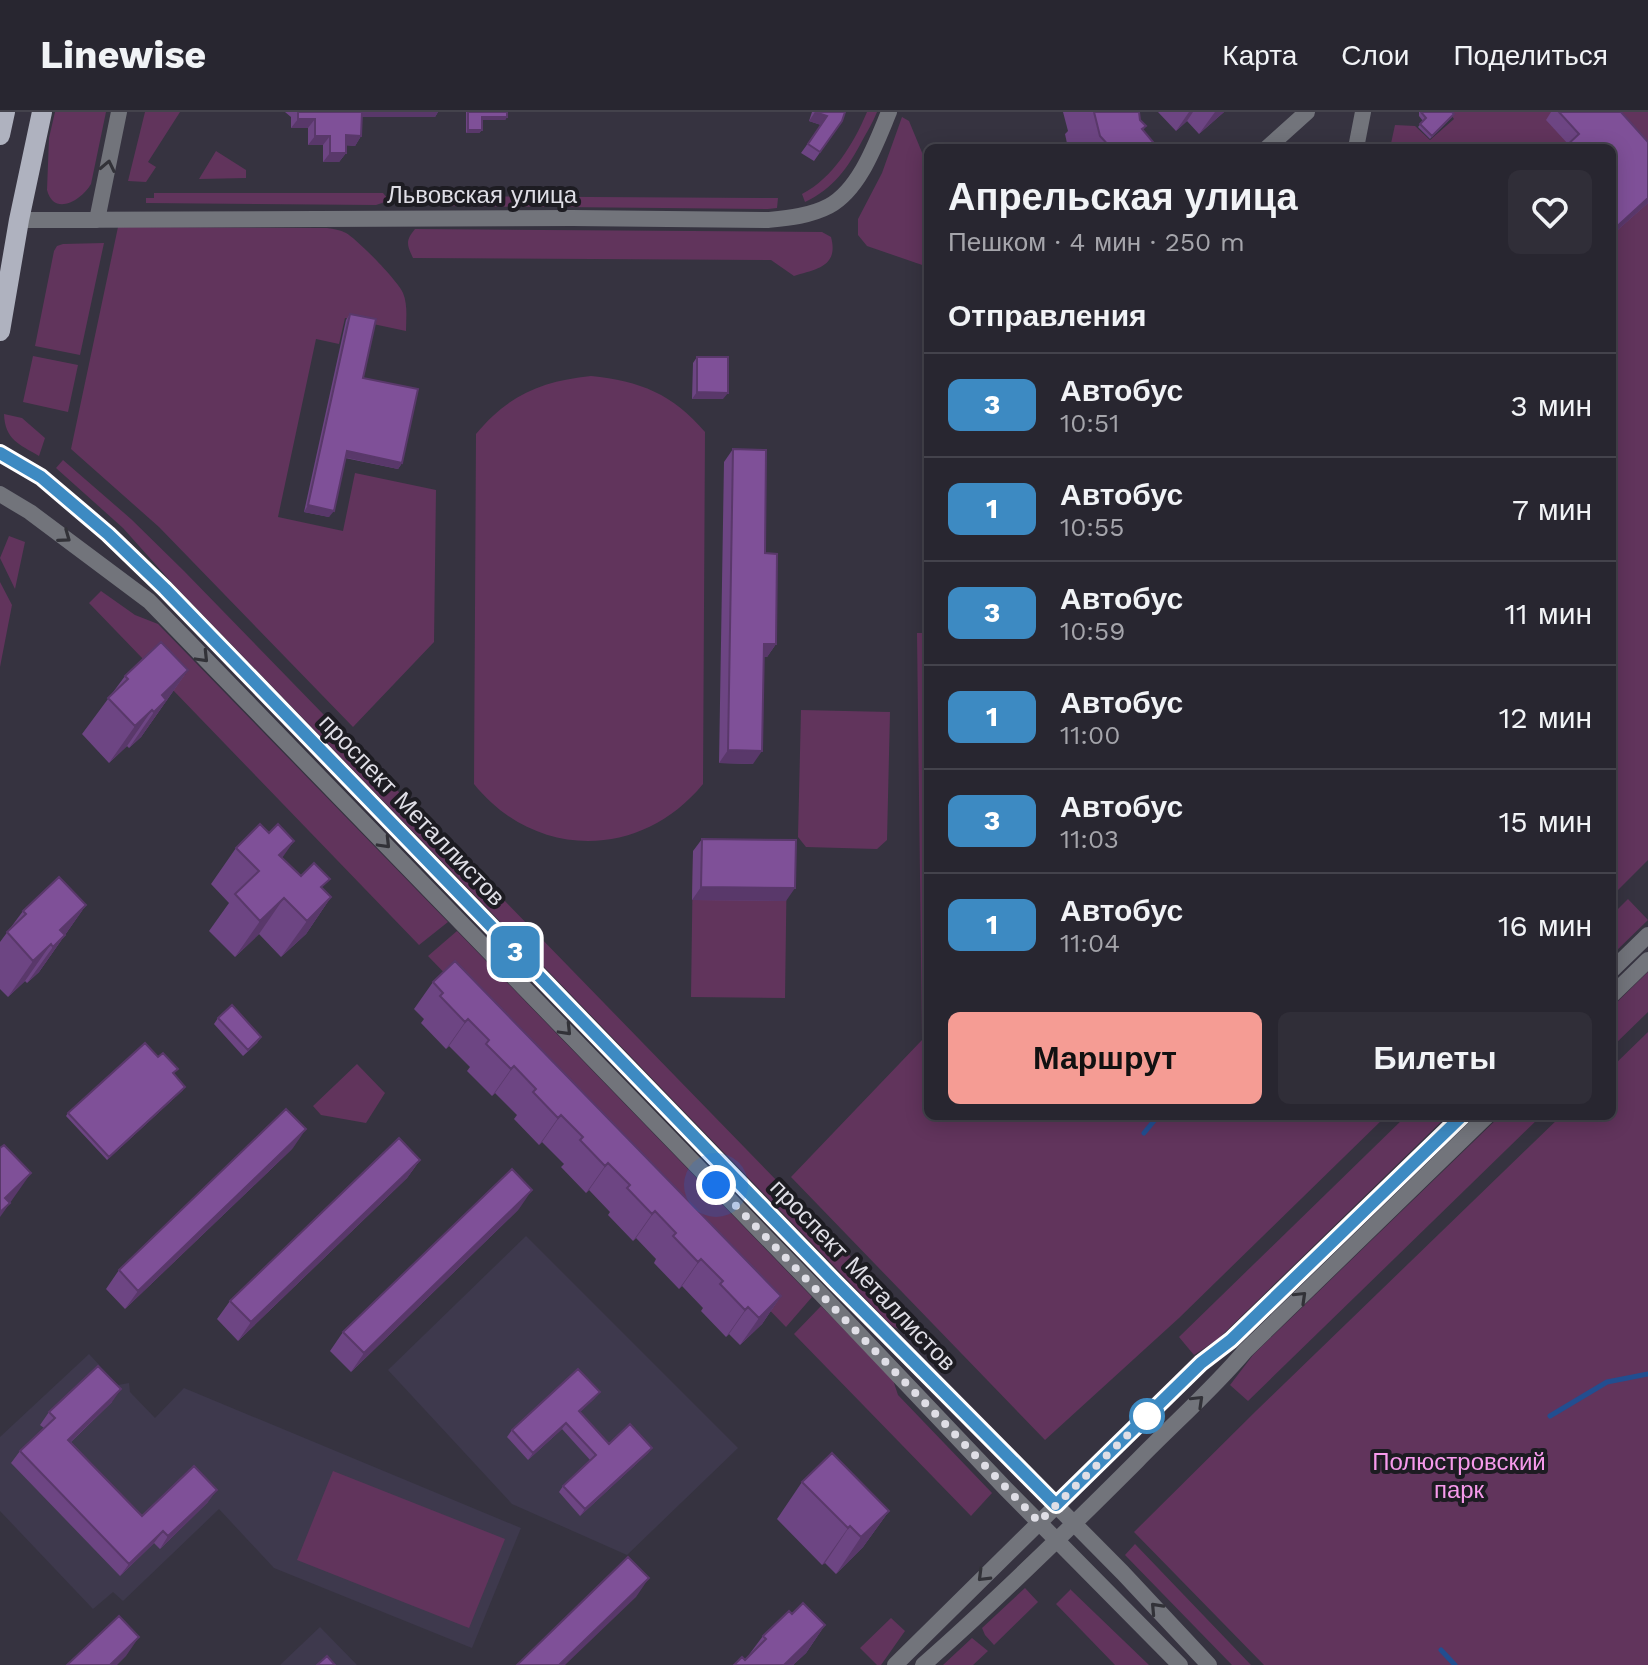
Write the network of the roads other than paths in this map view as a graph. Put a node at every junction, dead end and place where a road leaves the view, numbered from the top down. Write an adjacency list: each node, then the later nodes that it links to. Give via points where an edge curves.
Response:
1 (5, 112): 7 (main road)
2 (42, 112): 10 (main road)
3 (119, 112): 11 (street, one-way to 3)
4 (889, 112): 11 (street, Львовская улица, via 849,189 831,205 793,217)
5 (1307, 112): 8 (street)
6 (1363, 112): 9 (street)
7 (0, 135)
8 (1271, 144)
9 (1357, 144)
10 (19, 220): 11 (street, Львовская улица); 12 (main road)
11 (97, 220)
12 (0, 331)
13 (0, 453): 21 (street, проспект Металлистов, via 41,477 165,589)
14 (0, 494): 22 (street, проспект Металлистов, one-way to 22, via 149,601)
15 (1648, 935): 17 (street)
16 (1648, 960): 18 (street)
17 (1616, 966)
18 (1616, 991)
19 (1458, 1120): 21 (street)
20 (1483, 1120): 23 (street, one-way to 20)
21 (1056, 1505): 22 (street); 23 (street, проспект Металлистов)
22 (1039, 1522): 24 (street, проспект Металлистов); 25 (street, one-way to 25)
23 (1074, 1523): 24 (street); 28 (street, проспект Металлистов, one-way to 23)
24 (1057, 1540): 26 (street); 27 (street, проспект Металлистов)
25 (895, 1665)
26 (923, 1665)
27 (1180, 1665)
28 (1209, 1665)

